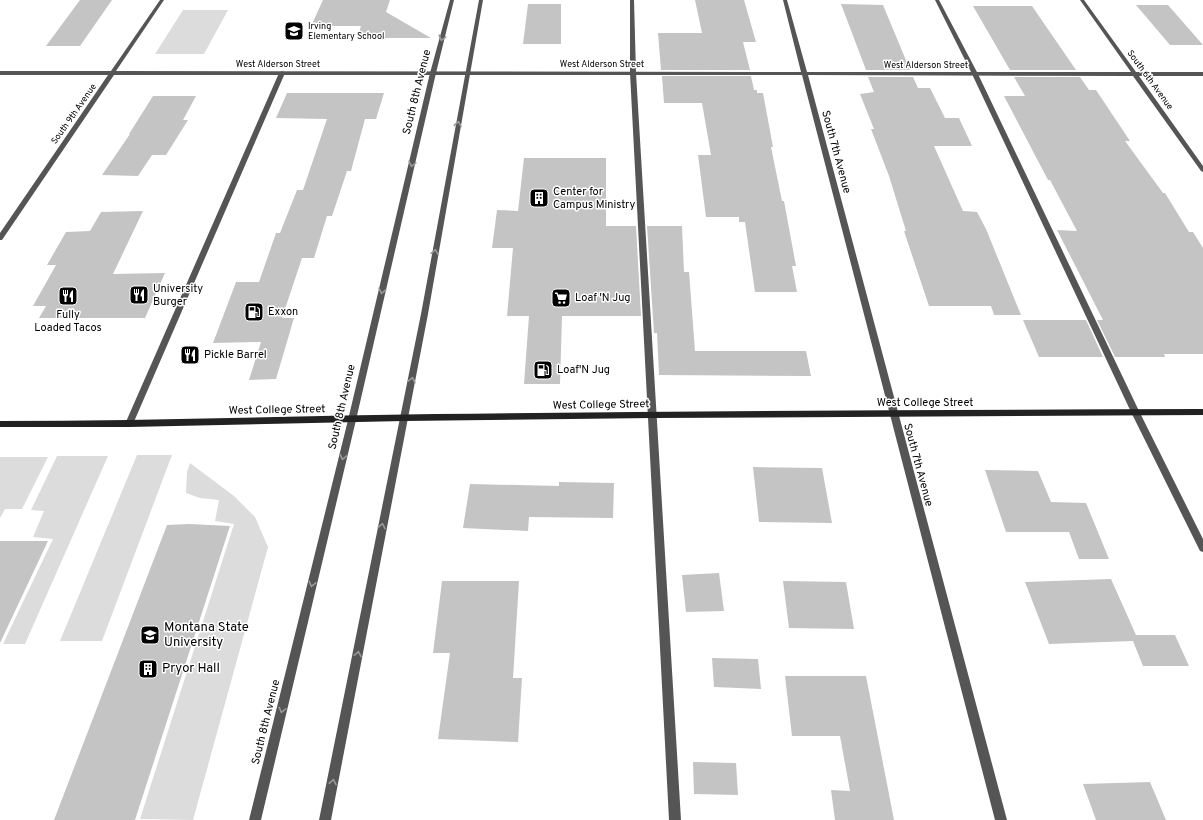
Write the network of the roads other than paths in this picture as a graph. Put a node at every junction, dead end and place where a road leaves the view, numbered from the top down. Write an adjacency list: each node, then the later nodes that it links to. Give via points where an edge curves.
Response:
1 (162, 0): 9 (street, South 9th Avenue)
2 (452, 0): 11 (street, South 8th Avenue, one-way to 11)
3 (481, 0): 12 (street)
4 (632, 0): 13 (street)
5 (785, 0): 14 (street, South 7th Avenue)
6 (937, 0): 15 (street)
7 (1082, 0): 16 (street, South 6th Avenue)
8 (0, 73): 9 (street, West Alderson Street)
9 (114, 73): 10 (street, West Alderson Street); 19 (street, South 9th Avenue)
10 (282, 73): 11 (street, West Alderson Street); 27 (street)
11 (433, 73): 12 (street, West Alderson Street); 25 (street, South 8th Avenue, one-way to 25)
12 (466, 73): 13 (street, West Alderson Street); 24 (street, one-way to 12, via 420,342)
13 (633, 74): 14 (street, West Alderson Street); 23 (street)
14 (804, 74): 15 (street, West Alderson Street); 22 (street, South 7th Avenue)
15 (975, 74): 16 (street, West Alderson Street); 20 (street)
16 (1134, 74): 17 (street, West Alderson Street); 18 (street, South 6th Avenue)
17 (1203, 74)
18 (1203, 170)
19 (0, 238)
20 (1135, 412): 21 (main road, West College Street); 22 (main road, West College Street); 28 (street)
21 (1203, 412)
22 (893, 414): 23 (main road, West College Street); 32 (street, South 7th Avenue)
23 (653, 416): 24 (main road, West College Street); 31 (street)
24 (404, 418): 25 (main road, West College Street); 30 (street, one-way to 24)
25 (352, 420): 27 (main road, West College Street); 29 (street, South 8th Avenue, one-way to 29)
26 (0, 424): 27 (main road, West College Street)
27 (129, 424)
28 (1203, 548)
29 (255, 820)
30 (326, 820)
31 (675, 820)
32 (1001, 820)

